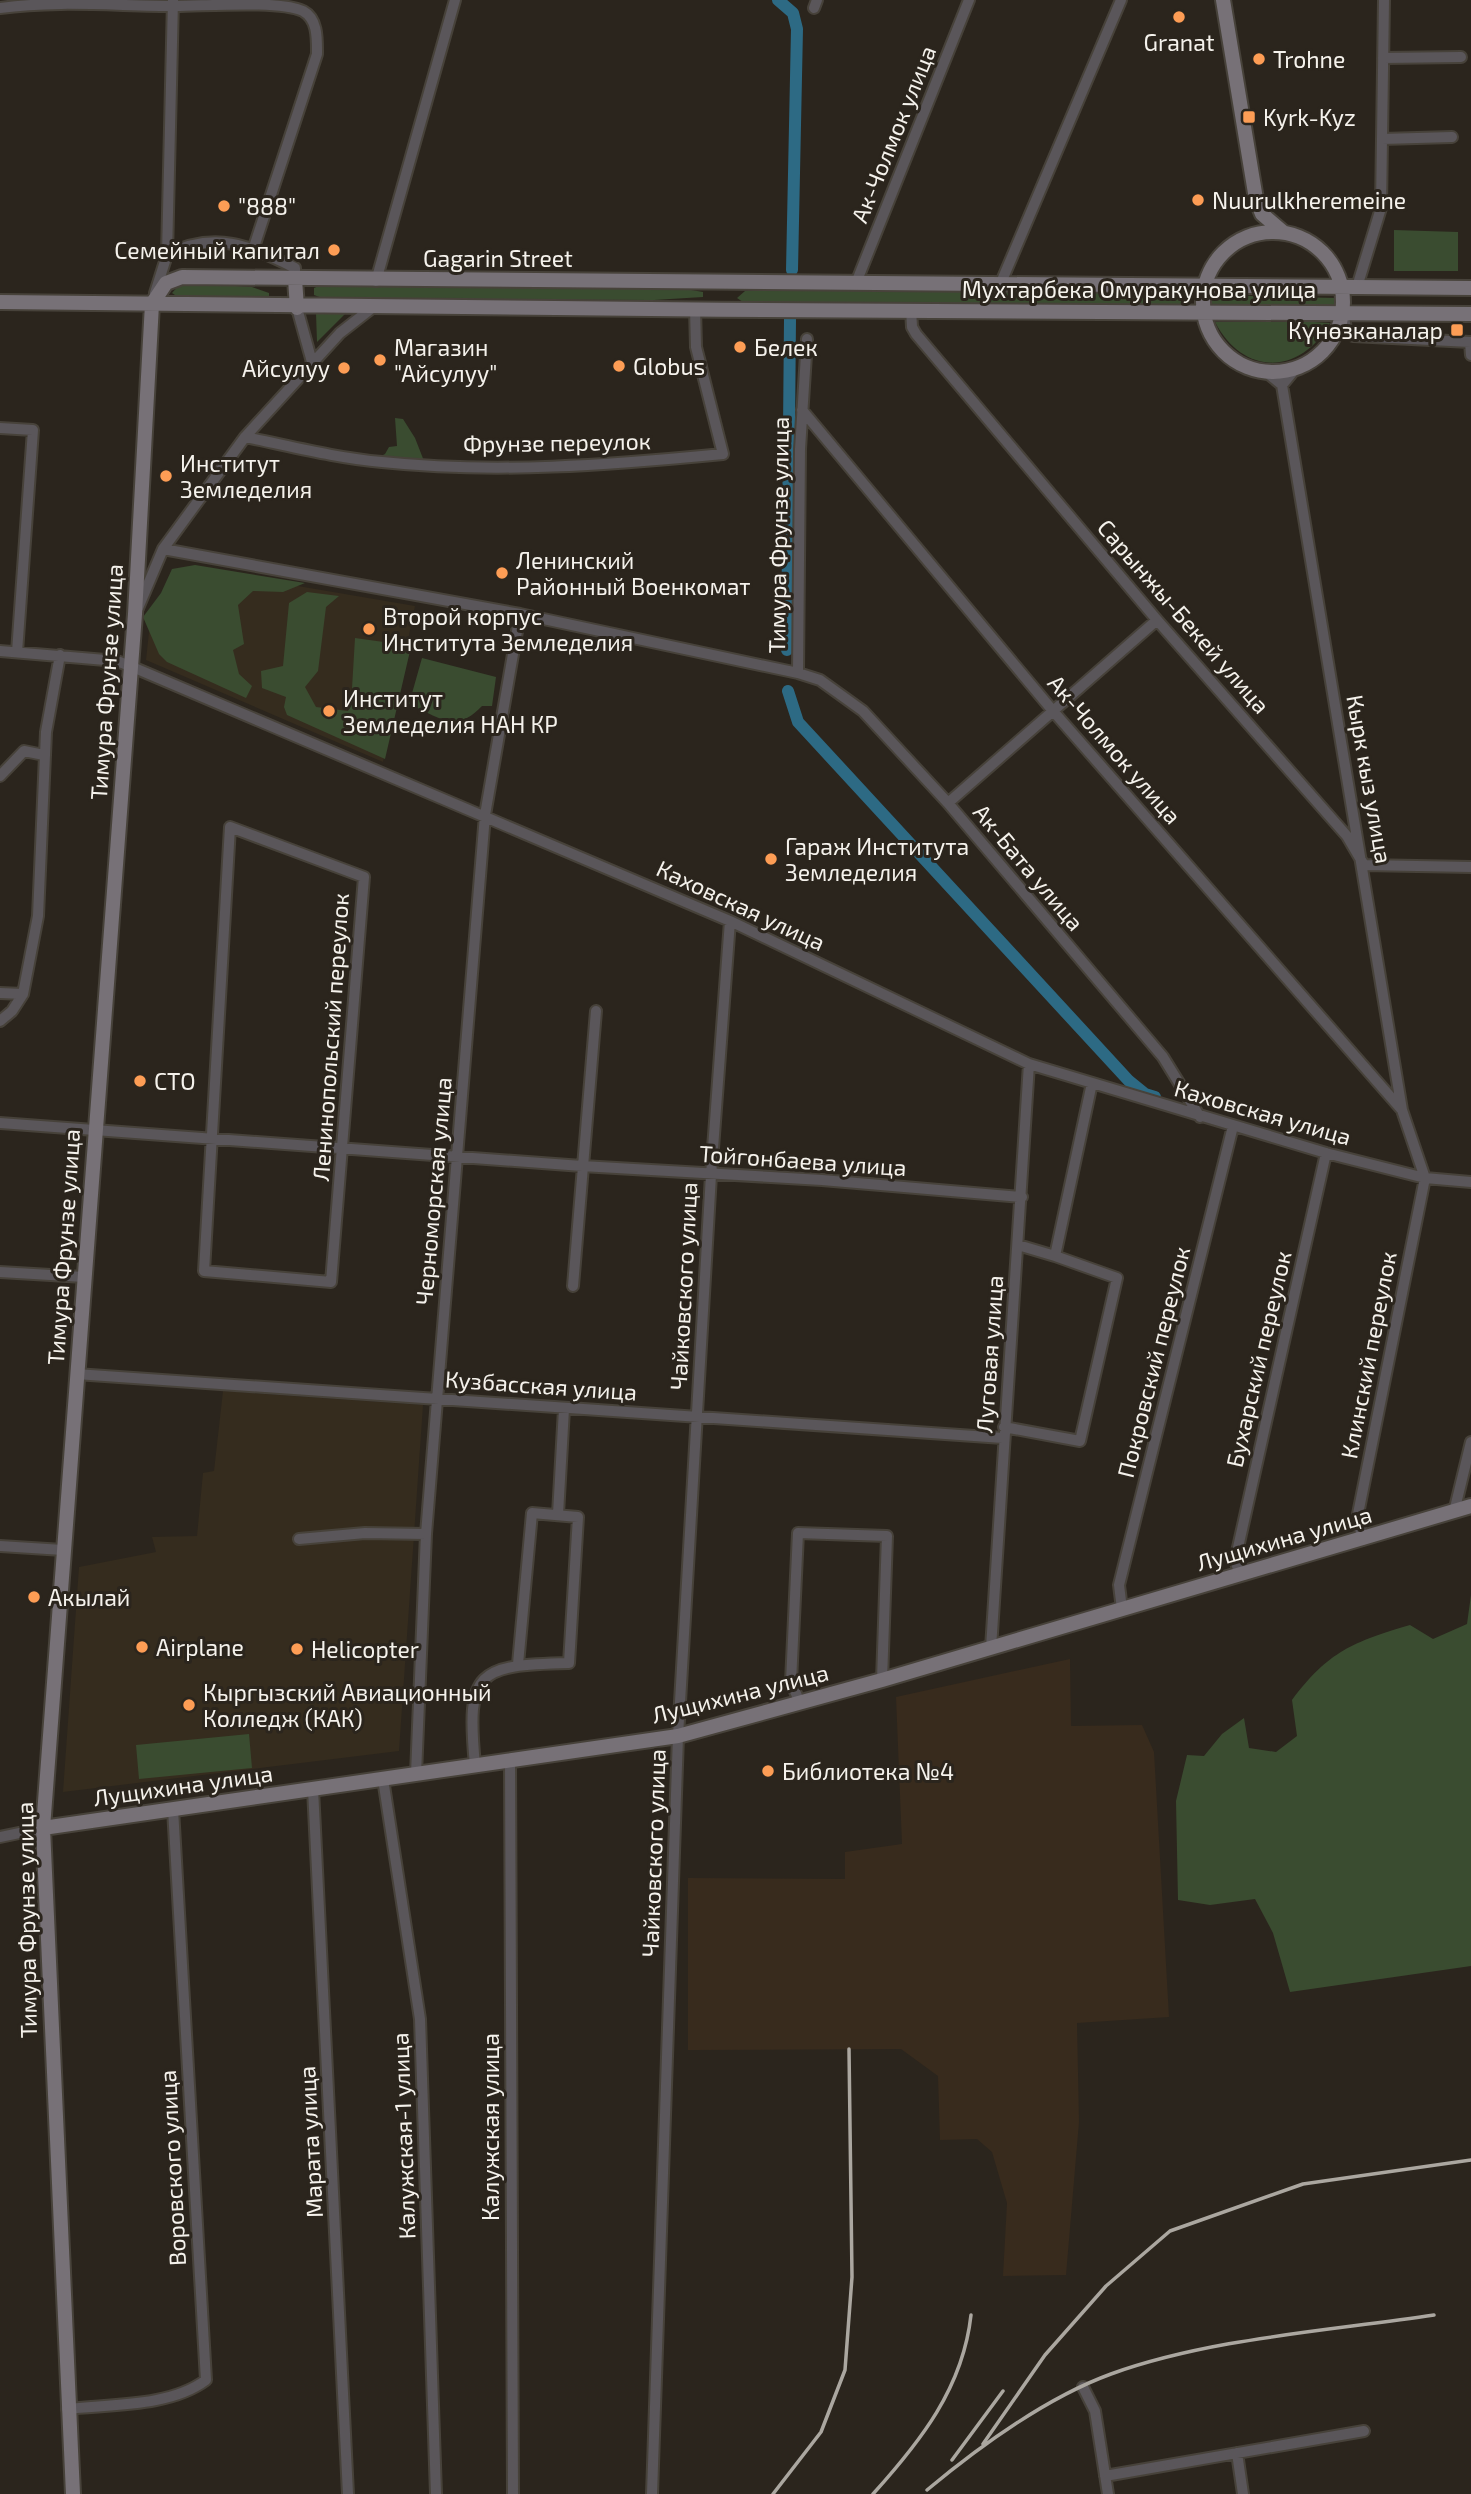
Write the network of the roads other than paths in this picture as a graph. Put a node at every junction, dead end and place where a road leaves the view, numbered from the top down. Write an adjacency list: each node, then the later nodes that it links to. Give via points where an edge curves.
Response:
1 (455, 0): 19 (street)
2 (970, 0): 20 (street, Ак-Чолмок улица)
3 (1121, 0): 21 (street)
4 (1223, 0): 13 (main road)
5 (1384, 0): 10 (street)
6 (68, 1): 7 (street); 8 (street)
7 (173, 3): 16 (street, via 282,4 305,11 316,26 317,54); 17 (street, Тимура Фрунзе улица)
8 (0, 8)
9 (1461, 57): 10 (street)
10 (1383, 58): 12 (street)
11 (1452, 137): 12 (street)
12 (1382, 139): 23 (street, via 1381,208)
13 (1256, 199): 14 (main road, via 1262,214); 15 (main road, via 1254,215)
14 (1283, 232): 15 (main road, via 1263,232); 23 (main road, via 1302,237 1324,252)
15 (1239, 241): 22 (main road, via 1216,260)
16 (254, 247): 17 (street, via 187,245); 18 (street, via 295,268)
17 (167, 255): 26 (street, Тимура Фрунзе улица)
18 (295, 279): 19 (main road, Gagarin Street); 26 (main road, Gagarin Street, via 183,277 166,284); 27 (main road)
19 (376, 281): 20 (main road, Gagarin Street)
20 (856, 283): 21 (main road, Мухтарбека Омуракунова улица)
21 (1000, 285): 22 (main road, Мухтарбека Омуракунова улица)
22 (1205, 285): 23 (main road, Мухтарбека Омуракунова улица); 31 (main road)
23 (1349, 287): 24 (main road, Мухтарбека Омуракунова улица); 32 (main road)
24 (1471, 288)
25 (0, 302): 26 (main road)
26 (152, 304): 27 (main road); 45 (main road, Тимура Фрунзе улица)
27 (297, 308): 28 (main road); 37 (street)
28 (372, 308): 29 (main road); 37 (street)
29 (695, 308): 30 (main road, Мухтарбека Омуракунова улица); 43 (street, Фрунзе переулок, via 696,347 723,454 512,468 381,462)
30 (911, 309): 31 (main road, Мухтарбека Омуракунова улица); 47 (street, Сарынжы-Бекей улица, via 916,334)
31 (1204, 312): 32 (main road, Мухтарбека Омуракунова улица); 39 (main road, via 1221,348 1243,365)
32 (1343, 313): 33 (main road, Мухтарбека Омуракунова улица); 35 (street, via 1353,336); 38 (main road, via 1327,347)
33 (1471, 314)
34 (807, 339): 41 (street, Тимура Фрунзе улица)
35 (1470, 342): 36 (street)
36 (1471, 355)
37 (312, 362): 43 (street)
38 (1296, 368): 39 (main road); 40 (street)
39 (1265, 371): 40 (street)
40 (1282, 385): 58 (street, Кырк кыз улица)
41 (802, 410): 52 (street, Тимура Фрунзе улица); 53 (street, Ак-Чолмок улица)
42 (0, 428): 49 (street, via 33,430)
43 (245, 438): 44 (street)
44 (163, 548): 45 (street); 46 (street, Тимура Фрунзе улица)
45 (135, 614): 51 (main road, Тимура Фрунзе улица)
46 (520, 614): 52 (street, Тимура Фрунзе улица); 57 (street, Черноморская улица)
47 (1157, 620): 53 (street); 58 (street, Сарынжы-Бекей улица, via 1347,836)
48 (0, 651): 49 (street, Каховская улица)
49 (17, 652): 50 (street, Каховская улица)
50 (60, 655): 51 (street, Каховская улица); 54 (street)
51 (130, 666): 57 (street, Каховская улица); 71 (main road, Тимура Фрунзе улица)
52 (798, 673): 56 (street, Ак-Бата улица, via 820,680 863,711)
53 (1053, 711): 56 (street); 67 (street, Ак-Чолмок улица)
54 (44, 755): 55 (street, via 23,751); 62 (street, via 38,916)
55 (0, 776)
56 (948, 803): 68 (street, Ак-Бата улица, via 1163,1057)
57 (485, 815): 60 (street, Каховская улица); 75 (street, Черноморская улица)
58 (1364, 865): 59 (street); 67 (street, Кырк кыз улица)
59 (1471, 867)
60 (730, 921): 65 (street, Каховская улица); 77 (street, Чайковского улица)
61 (0, 993): 62 (street)
62 (23, 994): 64 (street)
63 (596, 1011): 76 (street)
64 (0, 1021)
65 (1029, 1064): 66 (street, Каховская улица); 80 (street, Луговая улица)
66 (1092, 1083): 68 (street, Каховская улица); 82 (street)
67 (1402, 1110): 78 (street, Кырк кыз улица)
68 (1200, 1118): 70 (street, Каховская улица)
69 (0, 1122): 71 (street, Тойгонбаева улица)
70 (1233, 1126): 74 (street, Каховская улица); 101 (street, Покровский переулок, via 1119,1585)
71 (95, 1129): 72 (street, Тойгонбаева улица); 84 (main road, Тимура Фрунзе улица)
72 (212, 1138): 73 (street, Тойгонбаева улица); 73 (street, Ленинопольский переулок, via 204,1271 331,1282); 73 (street, Ленинопольский переулок, via 230,827 364,877)
73 (344, 1148): 75 (street, Тойгонбаева улица)
74 (1326, 1153): 78 (street, Каховская улица); 100 (street, Бухарский переулок, via 1235,1560)
75 (456, 1156): 76 (street, Тойгонбаева улица); 87 (street, Черноморская улица)
76 (582, 1166): 77 (street, Тойгонбаева улица); 85 (street)
77 (711, 1175): 80 (street, Тойгонбаева улица); 89 (street, Чайковского улица)
78 (1425, 1178): 79 (street, Каховская улица); 97 (street, Клинский переулок, via 1358,1514)
79 (1471, 1182)
80 (1022, 1197): 81 (street, Луговая улица)
81 (1018, 1245): 82 (street); 90 (street, Луговая улица)
82 (1055, 1256): 90 (street, Кузбасская улица, via 1117,1278 1080,1441)
83 (0, 1272): 84 (street)
84 (84, 1277): 86 (main road, Тимура Фрунзе улица)
85 (573, 1286)
86 (76, 1374): 87 (street, Кузбасская улица); 99 (main road, Тимура Фрунзе улица)
87 (438, 1398): 88 (street, Кузбасская улица); 95 (street, Черноморская улица)
88 (564, 1409): 89 (street, Кузбасская улица); 94 (street)
89 (697, 1418): 90 (street, Кузбасская улица); 106 (street, Чайковского улица)
90 (1003, 1433): 102 (street, Луговая улица)
91 (1471, 1442): 93 (street)
92 (1471, 1506): 93 (main road, Лущихина улица)
93 (1454, 1512): 97 (main road, Лущихина улица)
94 (558, 1514): 103 (street, via 532,1513); 103 (street, via 578,1517 569,1663)
95 (426, 1534): 96 (street); 109 (street, Черноморская улица)
96 (299, 1539)
97 (1362, 1539): 100 (main road, Лущихина улица)
98 (0, 1546): 99 (street)
99 (63, 1550): 113 (main road, Тимура Фрунзе улица)
100 (1240, 1574): 101 (main road, Лущихина улица)
101 (1122, 1609): 102 (main road, Лущихина улица)
102 (991, 1648): 104 (main road, Лущихина улица)
103 (518, 1664): 108 (street, via 489,1673 479,1684 472,1717)
104 (882, 1680): 105 (main road, Лущихина улица); 105 (street, via 887,1536 798,1533 791,1682)
105 (800, 1703): 106 (main road, Лущихина улица)
106 (678, 1736): 107 (main road, Лущихина улица); 124 (street, Чайковского улица)
107 (510, 1760): 108 (main road, Лущихина улица); 123 (street, Калужская улица)
108 (475, 1765): 109 (main road, Лущихина улица)
109 (416, 1774): 110 (main road, Лущихина улица)
110 (383, 1779): 111 (main road, Лущихина улица); 122 (street, Калужская-1 улица, via 420,2019)
111 (313, 1789): 112 (main road, Лущихина улица); 121 (street, Марата улица)
112 (173, 1809): 113 (main road, Лущихина улица); 116 (street, Воровского улица, via 206,2380 192,2391 155,2399)
113 (43, 1828): 114 (street, Лущихина улица); 116 (main road, Тимура Фрунзе улица)
114 (0, 1838)
115 (1083, 2388): 119 (street, via 1095,2411)
116 (67, 2409): 120 (main road, Тимура Фрунзе улица)
117 (1364, 2431): 118 (street)
118 (1237, 2453): 119 (street); 126 (street)
119 (1105, 2476): 125 (street)
120 (72, 2494)
121 (348, 2494)
122 (436, 2494)
123 (513, 2494)
124 (652, 2494)
125 (1108, 2494)
126 (1243, 2494)

